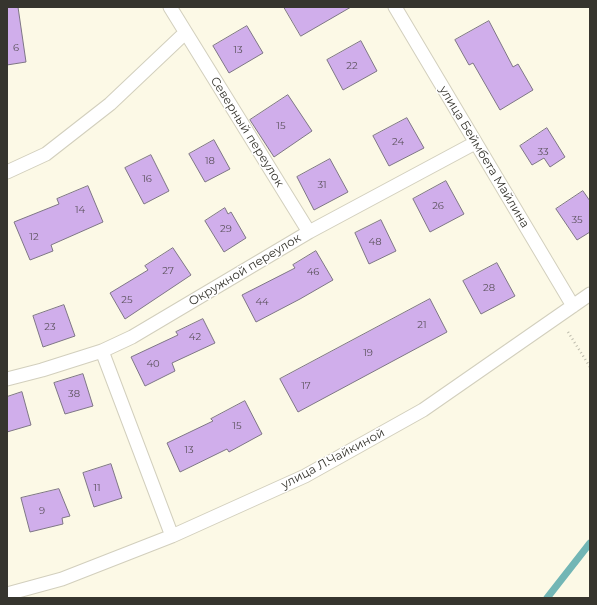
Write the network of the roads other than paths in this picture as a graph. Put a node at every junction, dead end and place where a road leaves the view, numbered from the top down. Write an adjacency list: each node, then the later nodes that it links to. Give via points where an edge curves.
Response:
1 (170, 7): 3 (lane, Северный переулок)
2 (395, 7): 4 (lane, улица Беймбета Майлина)
3 (185, 33): 5 (lane, via 110,104 46,154); 6 (lane, Северный переулок)
4 (475, 143): 6 (lane, Окружной переулок); 8 (lane, улица Беймбета Майлина)
5 (7, 172)
6 (309, 232): 9 (lane, Окружной переулок, via 132,337)
7 (590, 294): 8 (lane, улица Л.Чайкиной)
8 (573, 306): 11 (lane, улица Л.Чайкиной, via 409,418 305,476)
9 (102, 351): 10 (lane, Окружной переулок); 11 (lane)
10 (7, 379)
11 (172, 536): 12 (lane, улица Л.Чайкиной, via 62,579)
12 (7, 594)

